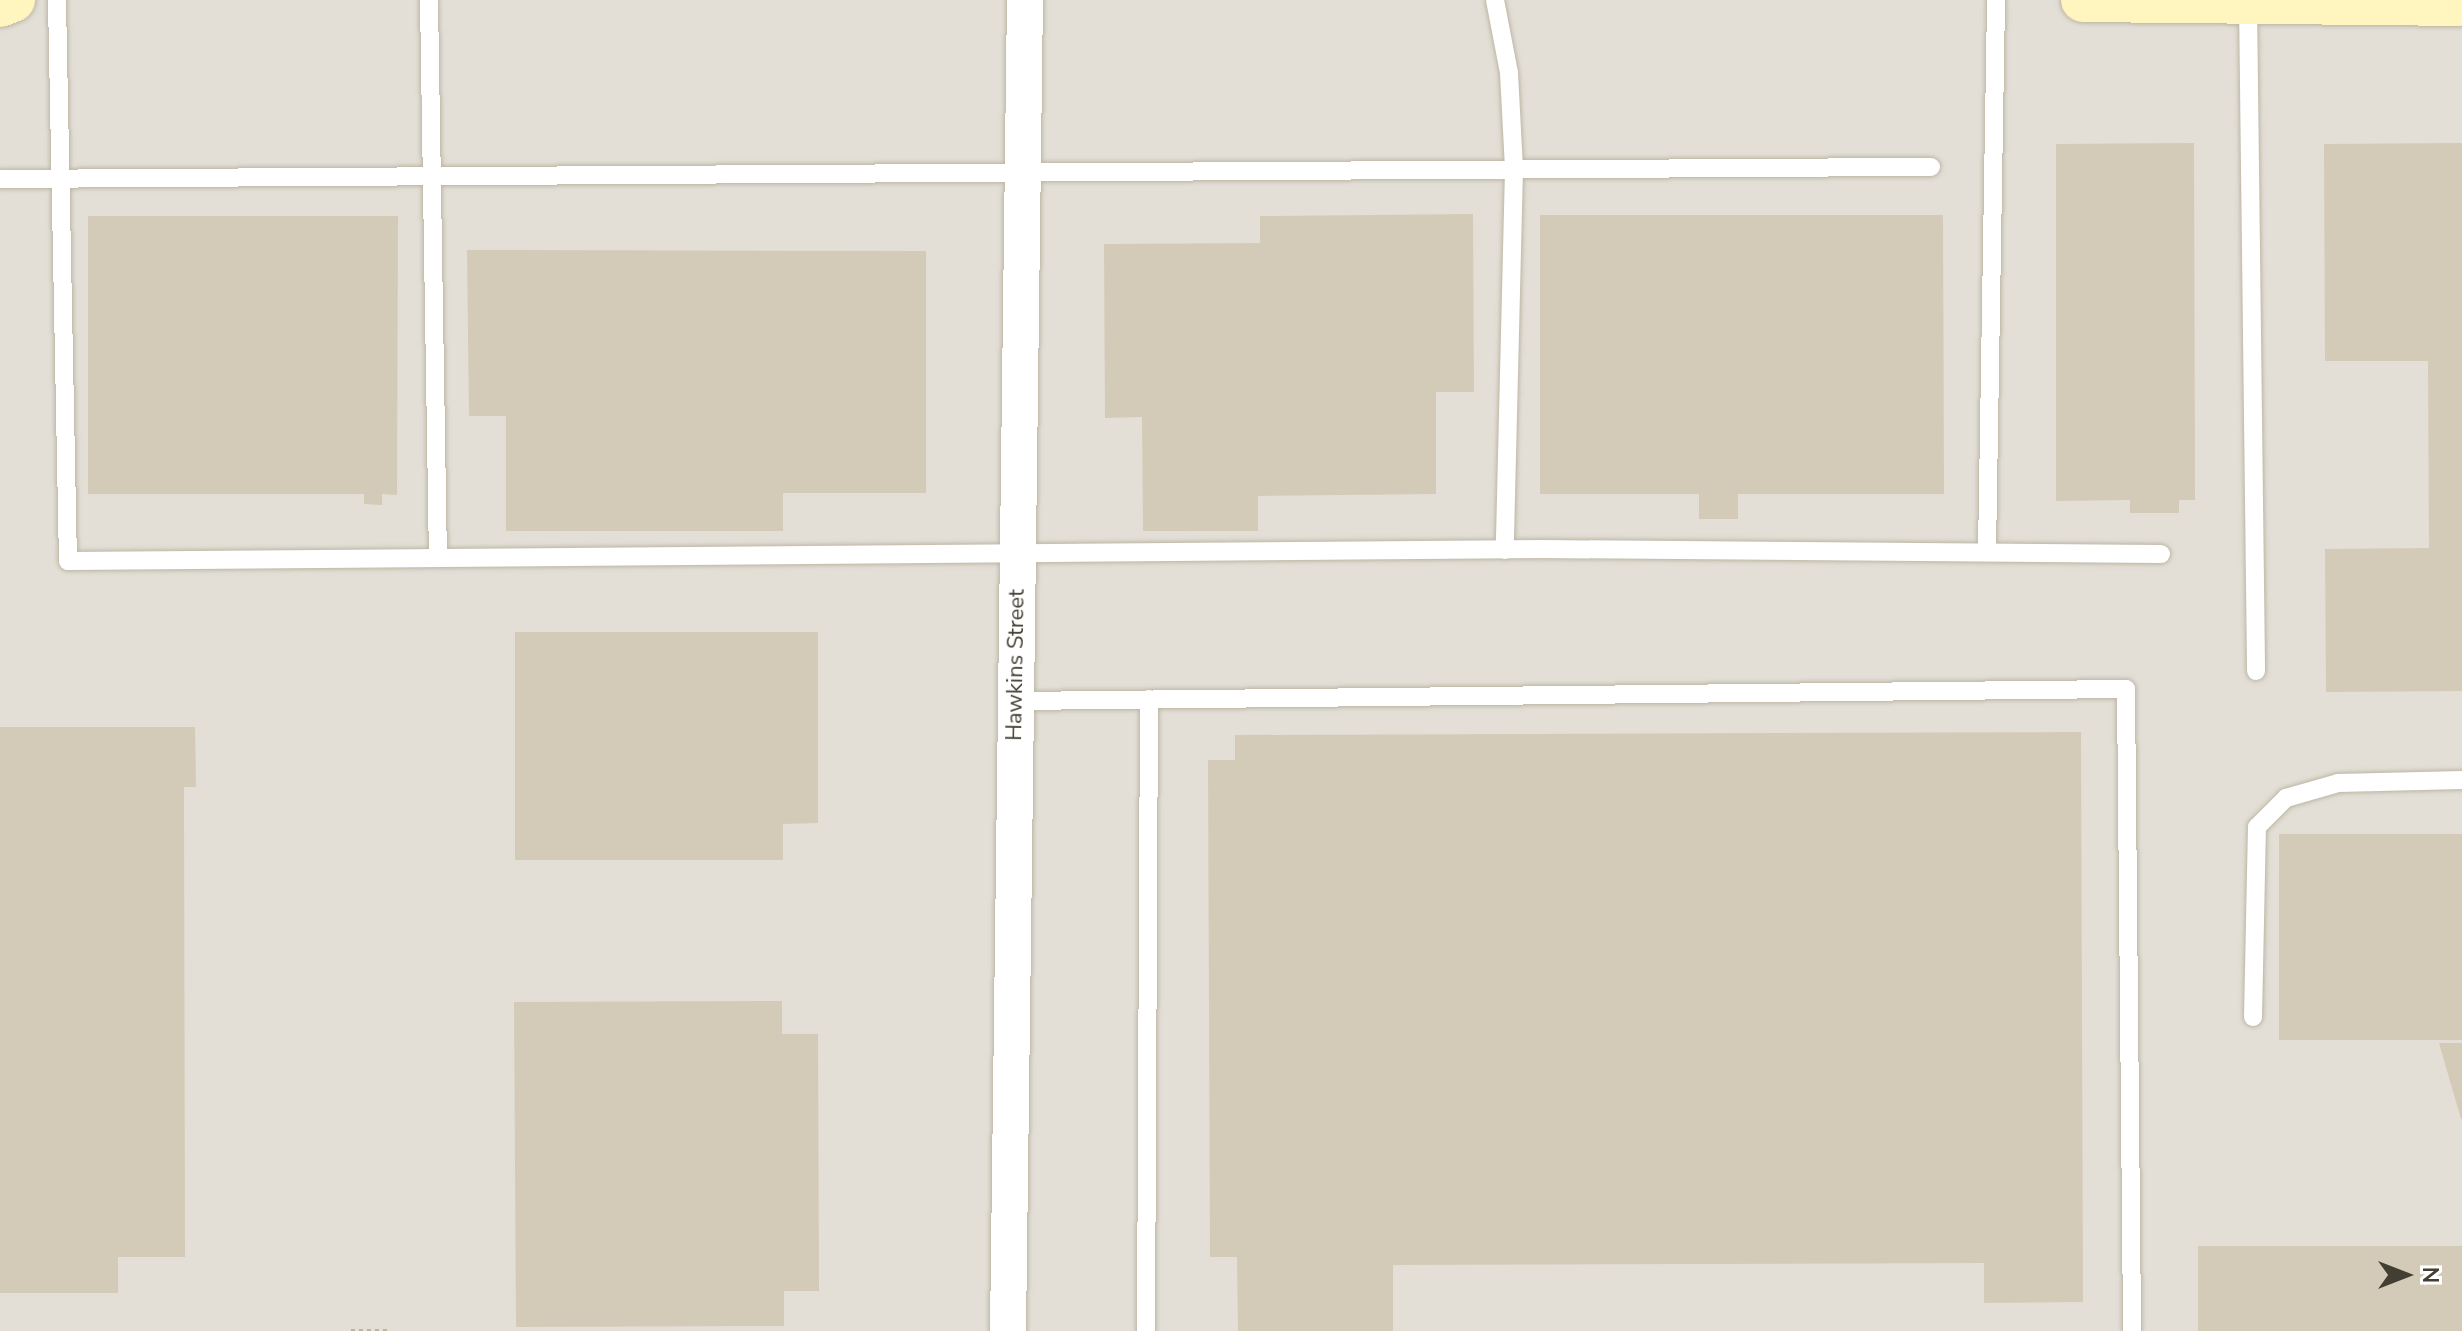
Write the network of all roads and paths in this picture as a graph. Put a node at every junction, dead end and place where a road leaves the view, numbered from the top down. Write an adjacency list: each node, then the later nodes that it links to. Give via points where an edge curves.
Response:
1 (13, 0): 10 (main road)
2 (57, 0): 16 (lane)
3 (429, 0): 14 (lane)
4 (1025, 0): 13 (street, Hawkins Street)
5 (1495, 0): 12 (lane, via 1509,73)
6 (1996, 0): 18 (lane)
7 (2083, 0): 8 (main road)
8 (2221, 1): 9 (main road); 22 (lane)
9 (2462, 4)
10 (0, 5)
11 (1931, 167): 12 (lane)
12 (1514, 169): 13 (lane); 17 (lane)
13 (1022, 171): 14 (lane); 20 (street, Hawkins Street)
14 (431, 172): 16 (lane); 21 (lane)
15 (0, 179): 16 (lane)
16 (60, 182): 21 (lane, via 68,561)
17 (1505, 550): 18 (lane); 20 (lane)
18 (1987, 551): 19 (lane)
19 (2161, 554)
20 (1017, 556): 21 (lane); 24 (street, Hawkins Street)
21 (438, 558)
22 (2256, 671)
23 (1149, 699): 24 (lane); 30 (lane); 31 (lane, via 2126,689)
24 (1015, 701): 29 (street, Hawkins Street)
25 (2462, 780): 26 (lane, via 2338,783 2286,798 2257,827)
26 (2253, 1017)
27 (351, 1331): 28 (path)
28 (387, 1331)
29 (1008, 1331)
30 (1146, 1331)
31 (2132, 1331)

